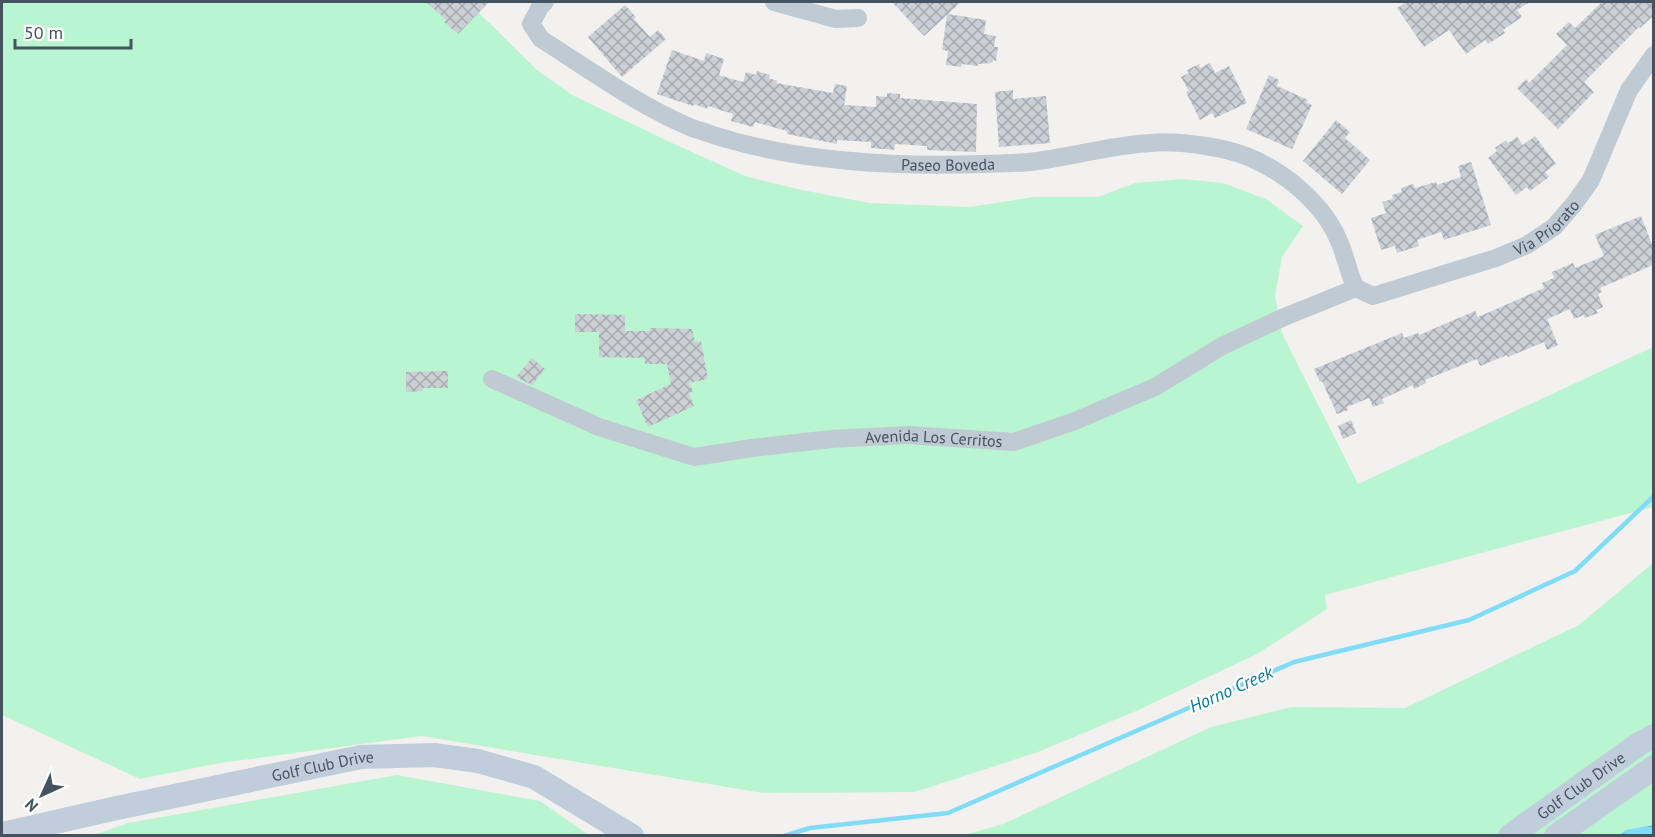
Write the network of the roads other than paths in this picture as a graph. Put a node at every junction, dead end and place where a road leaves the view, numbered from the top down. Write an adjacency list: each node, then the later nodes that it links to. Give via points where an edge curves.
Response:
1 (545, 2): 5 (street, Paseo Boveda, via 531,24 541,39 684,125 739,143 887,164 1036,162 1153,142 1183,143 1245,155 1297,187 1321,212 1338,239)
2 (774, 2): 3 (street, via 836,19)
3 (858, 18)
4 (1653, 55): 5 (street, Via Priorato, via 1629,90 1591,180 1554,226 1527,245 1496,258 1373,296)
5 (1356, 288): 6 (street, Avenida Los Cerritos, via 1222,346 1155,387 1014,442 908,435 752,448 694,457 599,427)
6 (492, 379)
7 (1653, 736): 11 (street, Golf Club Drive)
8 (1653, 767): 12 (street, Golf Club Drive)
9 (2, 834): 10 (street, Golf Club Drive, via 361,757 434,755 478,761 534,777)
10 (632, 836)
11 (1510, 836)
12 (1556, 836)

